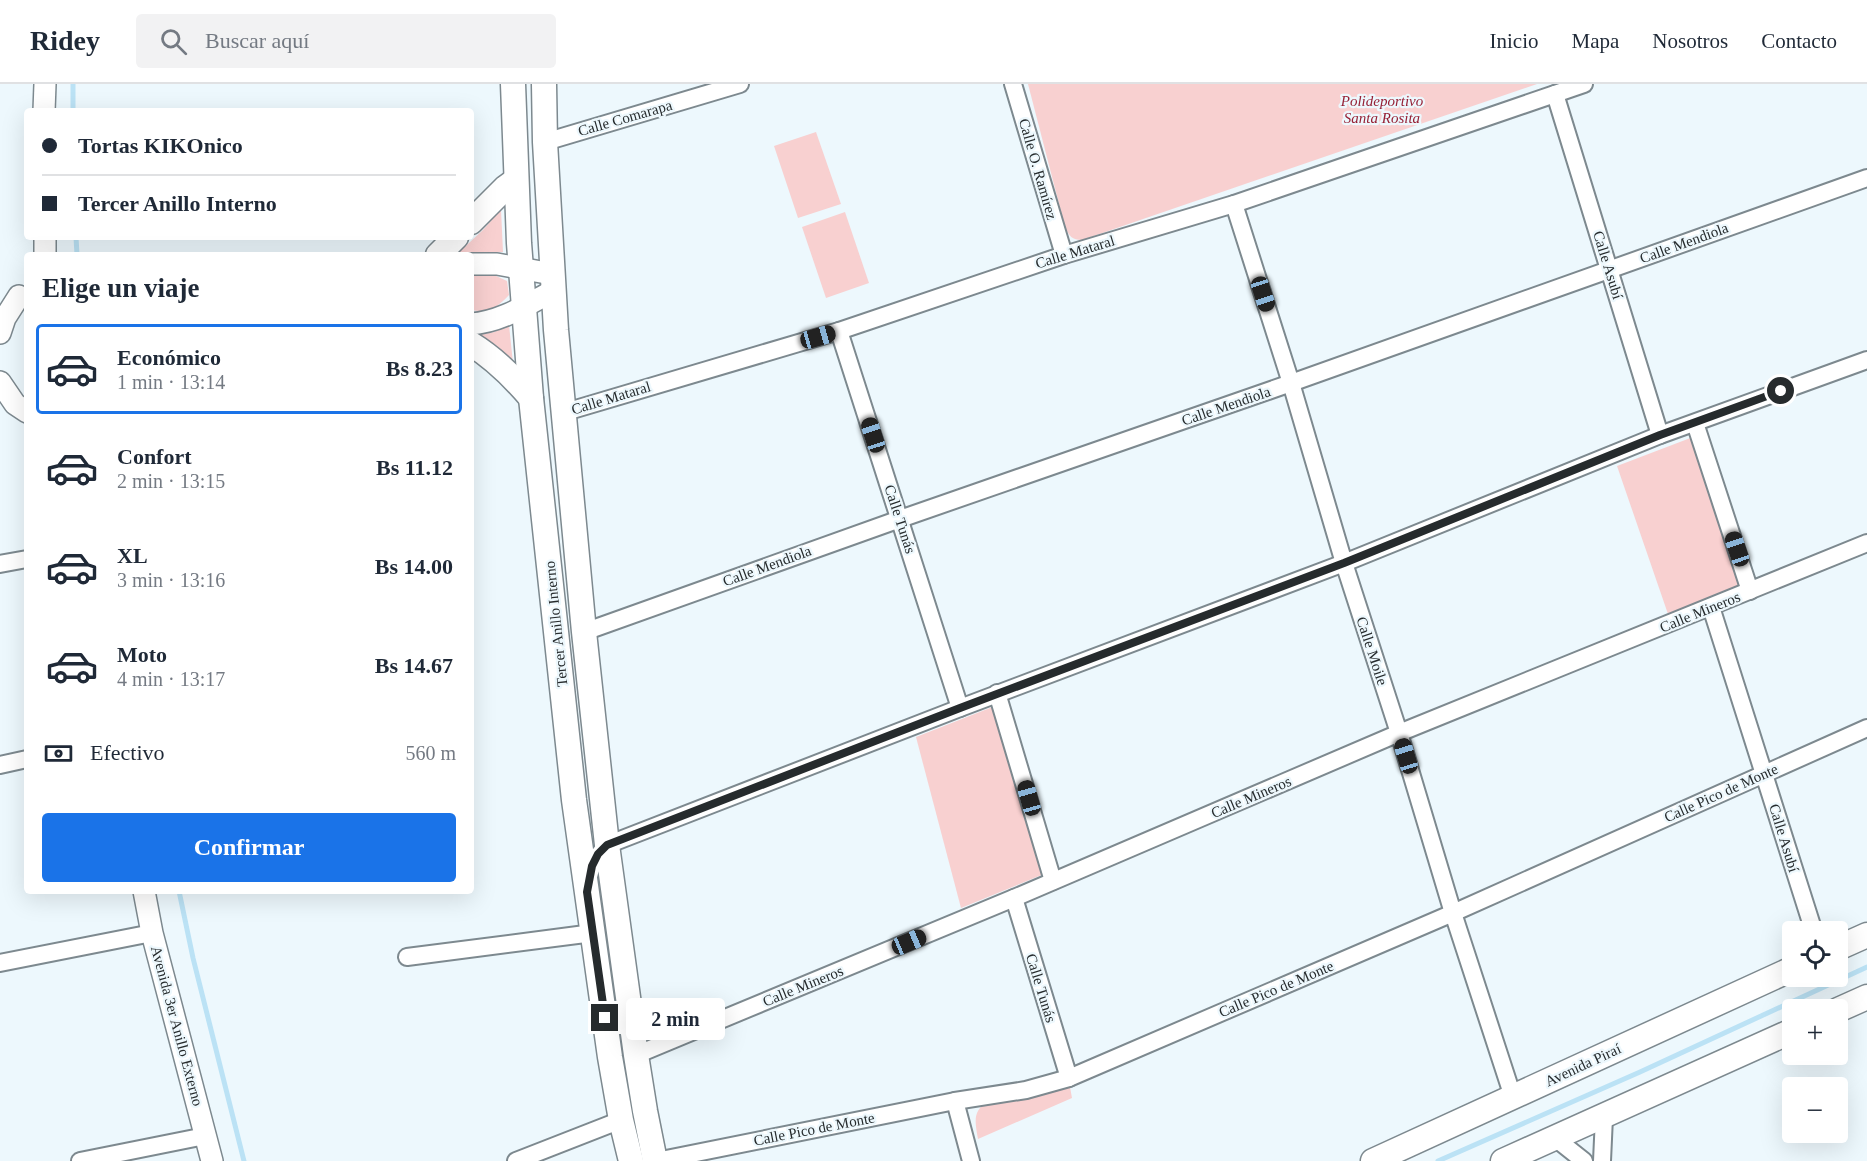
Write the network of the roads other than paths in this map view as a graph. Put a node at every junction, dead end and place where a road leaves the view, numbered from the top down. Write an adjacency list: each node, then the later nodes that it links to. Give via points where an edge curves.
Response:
1 (45, 84): 9 (street)
2 (513, 84): 12 (main road, Tercer Anillo Interno)
3 (520, 84): 10 (main road, via 529,119)
4 (544, 84): 10 (main road, Tercer Anillo Interno)
5 (740, 84): 10 (street, Calle Comarapa)
6 (1013, 84): 17 (street, Calle O. Ramírez)
7 (1584, 84): 8 (street, Calle Mataral)
8 (1555, 94): 13 (street, Calle Mataral); 20 (street, Calle Asubí)
9 (44, 108)
10 (545, 142): 21 (main road, Tercer Anillo Interno)
11 (1867, 178): 20 (street, Calle Mendiola)
12 (516, 180): 14 (main road); 19 (main road, Tercer Anillo Interno)
13 (1234, 204): 17 (street, Calle Mataral); 31 (street, Calle Moile)
14 (474, 219)
15 (453, 240): 16 (main road)
16 (441, 252)
17 (1064, 255): 26 (street, Calle Mataral)
18 (474, 264): 19 (street)
19 (521, 268): 21 (street); 23 (main road, Tercer Anillo Interno)
20 (1609, 270): 31 (street, Calle Mendiola); 36 (street, Calle Asubí)
21 (553, 283): 23 (street); 34 (main road, Tercer Anillo Interno)
22 (23, 294): 24 (street); 27 (street, via 5,318)
23 (524, 306): 25 (street); 32 (main road, Tercer Anillo Interno)
24 (0, 308)
25 (474, 324)
26 (839, 331): 34 (street, Calle Mataral); 37 (street, Calle Tunás)
27 (0, 333)
28 (474, 346): 32 (main road)
29 (1867, 360): 35 (street)
30 (0, 382): 33 (street)
31 (1291, 383): 37 (street, Calle Mendiola); 40 (street, Calle Moile)
32 (531, 398): 52 (main road, Tercer Anillo Interno)
33 (14, 406)
34 (562, 413): 44 (main road, Tercer Anillo Interno)
35 (1695, 423): 36 (street); 42 (street)
36 (1660, 435): 40 (street)
37 (900, 519): 44 (street, Calle Mendiola); 46 (street, Calle Tunás)
38 (1867, 543): 42 (street, Calle Mineros)
39 (24, 560): 41 (street)
40 (1344, 563): 45 (street); 48 (street, Calle Moile)
41 (0, 564)
42 (1750, 591): 43 (street, Calle Mineros)
43 (1711, 607): 48 (street, Calle Mineros); 51 (street, Calle Asubí)
44 (584, 632): 53 (main road, Tercer Anillo Interno)
45 (998, 693): 46 (street); 54 (street)
46 (960, 708): 53 (street)
47 (1867, 728): 51 (street, Calle Pico de Monte)
48 (1399, 733): 54 (street, Calle Mineros); 58 (street, Calle Moile)
49 (24, 760): 50 (street)
50 (0, 765)
51 (1764, 773): 58 (street, Calle Pico de Monte); 59 (street, Calle Asubí)
52 (574, 800): 53 (street, via 584,828); 55 (main road, Tercer Anillo Interno)
53 (607, 845): 55 (street, via 592,866); 70 (main road, Tercer Anillo Interno)
54 (1053, 881): 57 (street, Calle Mineros)
55 (587, 892): 61 (main road, Tercer Anillo Interno)
56 (145, 894): 60 (street, Avenida 3er Anillo Externo)
57 (1014, 898): 70 (street, Calle Mineros); 72 (street, Calle Tunás)
58 (1453, 913): 72 (street, Calle Pico de Monte); 73 (street, Calle Moile)
59 (1811, 921)
60 (152, 933): 65 (street); 78 (street, Avenida 3er Anillo Externo)
61 (593, 933): 64 (street); 71 (main road, Tercer Anillo Interno)
62 (1867, 935): 63 (main road)
63 (1848, 944)
64 (407, 957)
65 (0, 963)
66 (1782, 974): 73 (main road, Avenida Piraí)
67 (1867, 996): 68 (main road)
68 (1848, 1005)
69 (1782, 1036): 76 (main road)
70 (636, 1055): 75 (main road, Tercer Anillo Interno)
71 (610, 1057): 75 (main road, via 624,1056); 77 (main road, Tercer Anillo Interno)
72 (1069, 1078): 74 (street, Calle Pico de Monte, via 1026,1090)
73 (1513, 1097): 80 (main road, Avenida Piraí)
74 (956, 1101): 85 (street, Calle Pico de Monte); 86 (street)
75 (645, 1111): 85 (main road, Tercer Anillo Interno)
76 (1604, 1116): 79 (main road); 90 (street)
77 (621, 1120): 83 (street); 84 (main road, Tercer Anillo Interno)
78 (205, 1136): 81 (street); 82 (street, Avenida 3er Anillo Externo)
79 (1555, 1138): 88 (main road); 89 (street)
80 (1405, 1155): 87 (main road, Avenida Piraí)
81 (80, 1161)
82 (212, 1161)
83 (516, 1161)
84 (631, 1161)
85 (656, 1161)
86 (971, 1161)
87 (1373, 1161)
88 (1503, 1161)
89 (1584, 1161)
90 (1602, 1161)

